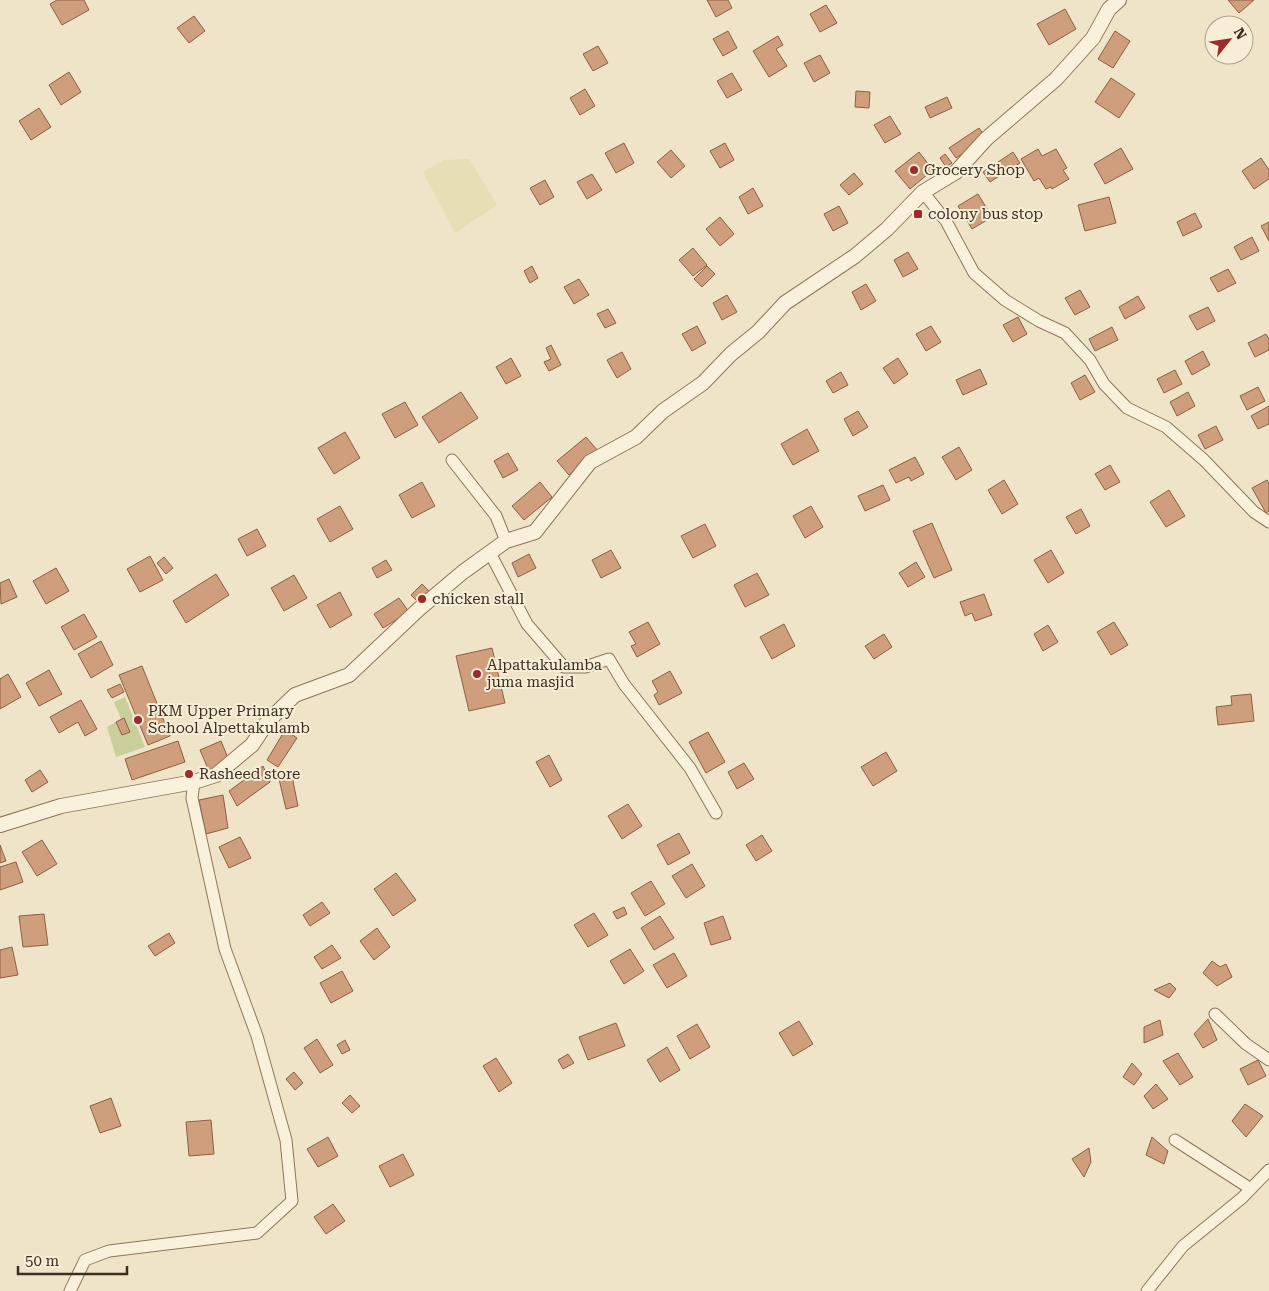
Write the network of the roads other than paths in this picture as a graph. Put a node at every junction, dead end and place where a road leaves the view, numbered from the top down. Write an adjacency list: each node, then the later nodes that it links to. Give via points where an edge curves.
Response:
1 (1119, 0): 2 (street, via 1109,9 1093,38 1056,78 986,140 956,172)
2 (922, 192): 4 (street, via 946,221 974,273 1006,300 1065,333 1127,408 1166,427 1204,460 1254,512); 5 (street, via 887,229 854,256 785,303 703,384 663,411 636,437 590,462 534,532)
3 (452, 460): 5 (street, via 496,516)
4 (1269, 522)
5 (506, 541): 6 (street)
6 (490, 553): 7 (street, via 420,609 349,675 295,695 268,721 252,746 216,775); 8 (street, via 527,624 564,667 585,667 609,659 624,684 690,768)
7 (194, 782): 9 (street, via 61,806); 15 (street, via 192,798 224,949 257,1036 286,1140 292,1201 257,1233 109,1250 85,1260)
8 (716, 813)
9 (0, 825)
10 (1215, 1014): 11 (street, via 1246,1044)
11 (1269, 1060)
12 (1175, 1140): 14 (street)
13 (1269, 1170): 14 (street)
14 (1251, 1189): 16 (street, via 1183,1246)
15 (70, 1291)
16 (1148, 1291)

